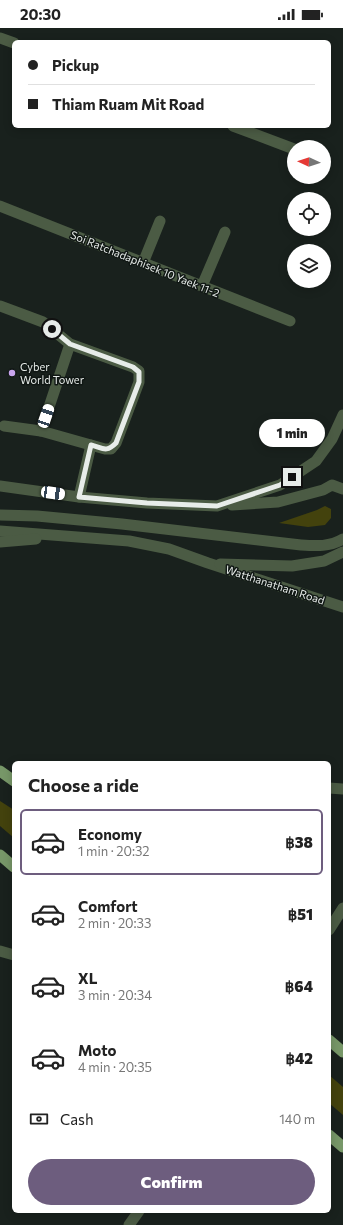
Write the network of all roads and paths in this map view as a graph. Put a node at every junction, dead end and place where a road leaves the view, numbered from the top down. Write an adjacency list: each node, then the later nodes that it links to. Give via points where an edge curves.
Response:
1 (0, 38): 2 (street)
2 (12, 42)
3 (238, 128): 4 (street)
4 (287, 146)
5 (0, 206): 8 (street, Soi Ratchadaphisek 10 Yaek 11-2)
6 (160, 221): 8 (street)
7 (225, 232): 9 (street)
8 (143, 263): 9 (street, Soi Ratchadaphisek 10 Yaek 11-2)
9 (202, 286): 11 (street, Soi Ratchadaphisek 10 Yaek 11-2)
10 (0, 306): 12 (street, via 43,322)
11 (290, 321)
12 (70, 344): 15 (street); 16 (street, via 133,367 139,372 139,382 116,443 110,449)
13 (343, 415): 20 (street, via 332,439 316,461 280,485)
14 (4, 426): 15 (street)
15 (41, 431): 16 (street)
16 (91, 445): 19 (street)
17 (0, 486): 19 (street)
18 (343, 489): 20 (street, via 332,485 323,490 278,502)
19 (79, 497): 20 (street)
20 (217, 506)
21 (0, 514): 24 (street, via 122,524 301,545 324,545)
22 (0, 531): 23 (street)
23 (66, 536): 25 (street); 27 (street, Watthanatham Road, via 129,541 170,549)
24 (343, 539)
25 (0, 542)
26 (343, 552): 27 (street, via 324,561 292,566)
27 (208, 563): 28 (street, Watthanatham Road)
28 (343, 607)
29 (0, 771): 30 (main road)
30 (12, 780)
31 (331, 788): 32 (street)
32 (343, 789)
33 (0, 855): 34 (main road)
34 (12, 865)
35 (343, 908): 36 (street)
36 (331, 927)
37 (0, 951): 38 (street)
38 (12, 954)
39 (331, 1042): 40 (main road)
40 (343, 1052)
41 (331, 1137): 42 (main road)
42 (343, 1147)
43 (137, 1213): 44 (street)
44 (129, 1225)

